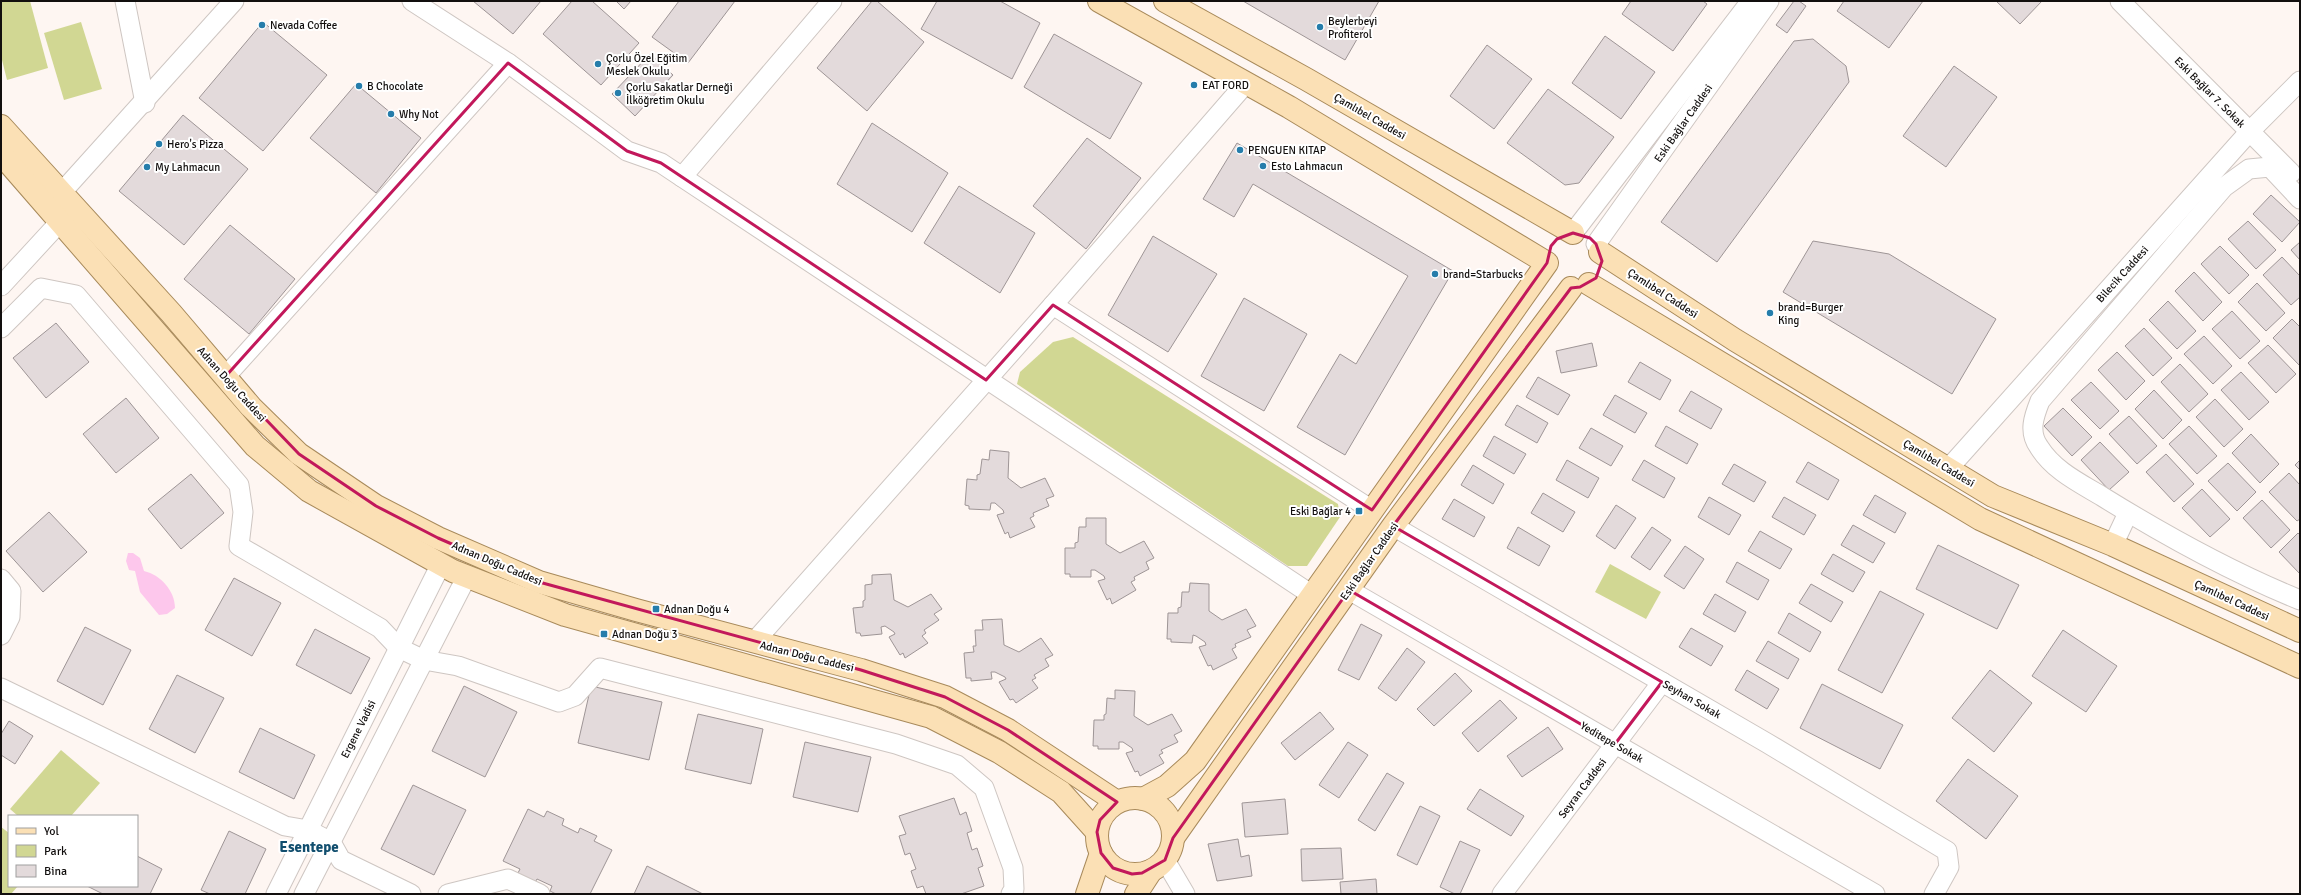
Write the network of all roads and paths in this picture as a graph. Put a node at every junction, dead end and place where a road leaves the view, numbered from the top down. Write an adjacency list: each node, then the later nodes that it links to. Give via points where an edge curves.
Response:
1 (125, 1): 13 (street)
2 (234, 1): 13 (street)
3 (412, 1): 10 (street)
4 (832, 1): 17 (street)
5 (1099, 1): 12 (main road)
6 (1165, 1): 21 (main road, Çamlıbel Caddesi)
7 (1751, 1): 21 (street, Eski Bağlar Caddesi)
8 (1769, 1): 22 (street, Eski Bağlar Caddesi)
9 (2120, 1): 15 (street, Eski Bağlar 7. Sokak)
10 (508, 63): 17 (street, via 627,152 661,163); 28 (street)
11 (2300, 81): 15 (street, Bilecik Caddesi)
12 (1246, 83): 23 (main road); 26 (street)
13 (145, 103): 20 (street)
14 (1, 126): 20 (main road, Adnan Doğu Caddesi)
15 (2250, 131): 18 (street, Eski Bağlar 7. Sokak); 30 (street, Bilecik Caddesi)
16 (1, 154): 20 (main road, Adnan Doğu Caddesi)
17 (682, 177): 29 (street)
18 (2300, 182)
19 (2300, 199): 32 (street, via 2270,167 2249,169 2224,187 2040,401 2032,423 2038,446 2055,467)
20 (66, 206): 24 (street); 28 (main road, Adnan Doğu Caddesi); 35 (main road, Adnan Doğu Caddesi, via 255,446 310,491)
21 (1573, 233): 22 (main road, via 1590,238); 23 (main road, via 1557,239 1548,254)
22 (1598, 248): 25 (main road, via 1600,270); 30 (main road, Çamlıbel Caddesi, via 1735,340)
23 (1547, 262): 25 (main road, via 1554,279); 31 (main road)
24 (1, 286)
25 (1580, 286): 33 (main road, Eski Bağlar Caddesi); 50 (main road, via 1980,519)
26 (1053, 305): 29 (street); 31 (street)
27 (1, 328): 41 (street, via 41,288 76,295 239,486 243,512 239,546)
28 (225, 378): 46 (main road, Adnan Doğu Caddesi, via 299,454 376,506 438,538 539,582)
29 (986, 380): 39 (street); 46 (street)
30 (1948, 469): 34 (main road, Çamlıbel Caddesi, via 1992,496)
31 (1372, 510): 39 (main road)
32 (2128, 513): 34 (street); 40 (street, via 2246,578)
33 (1393, 526): 38 (main road, Eski Bağlar Caddesi); 51 (street, Seyhan Sokak)
34 (2113, 545): 43 (main road, Çamlıbel Caddesi)
35 (441, 564): 36 (main road, Adnan Doğu Caddesi); 42 (street, Ergene Vadisi)
36 (467, 576): 45 (street); 60 (main road, Adnan Doğu Caddesi, via 565,615 931,717 999,752 1061,792)
37 (1, 579): 44 (street, via 11,592 10,617)
38 (1349, 590): 53 (street, Yeditepe Sokak); 58 (main road, Eski Bağlar Caddesi)
39 (1312, 595): 54 (main road, via 1195,761 1167,786)
40 (2300, 600)
41 (380, 628): 42 (street); 47 (street)
42 (409, 629): 45 (street); 47 (street, Ergene Vadisi)
43 (2300, 631)
44 (1, 635)
45 (434, 640): 48 (street); 49 (street)
46 (754, 642): 55 (main road, Adnan Doğu Caddesi, via 861,670 945,697 1008,730)
47 (399, 648): 48 (street); 57 (street, Ergene Vadisi)
48 (424, 660): 49 (street); 59 (street)
49 (458, 666): 70 (street, via 559,702 575,696 600,668 896,744 957,765 984,788 1013,868 1014,889)
50 (2300, 667)
51 (1662, 682): 53 (street, Seyran Caddesi); 76 (street, Seyhan Sokak, via 1947,851 1949,867)
52 (1, 688): 56 (street)
53 (1615, 744): 74 (street, Seyran Caddesi); 75 (street, Yeditepe Sokak)
54 (1143, 799): 55 (main road, via 1130,798); 58 (main road, via 1155,804 1165,813 1171,825)
55 (1117, 802): 60 (main road, via 1104,815)
56 (285, 826): 57 (street); 61 (street)
57 (308, 830): 59 (street); 61 (street, Ergene Vadisi)
58 (1173, 838): 64 (main road, via 1171,850)
59 (331, 842): 62 (street); 63 (street)
60 (1099, 842): 64 (main road, via 1113,868 1122,872 1132,874); 71 (main road)
61 (298, 849): 63 (street); 65 (street, Ergene Vadisi)
62 (341, 860): 63 (street); 67 (street)
63 (321, 861): 66 (street)
64 (1158, 865): 72 (main road); 73 (street)
65 (276, 894)
66 (304, 894)
67 (411, 894)
68 (448, 894): 69 (street, via 508,879)
69 (540, 894)
70 (1011, 894)
71 (1087, 894)
72 (1136, 894)
73 (1185, 894)
74 (1502, 894)
75 (1875, 894)
76 (1934, 894)

